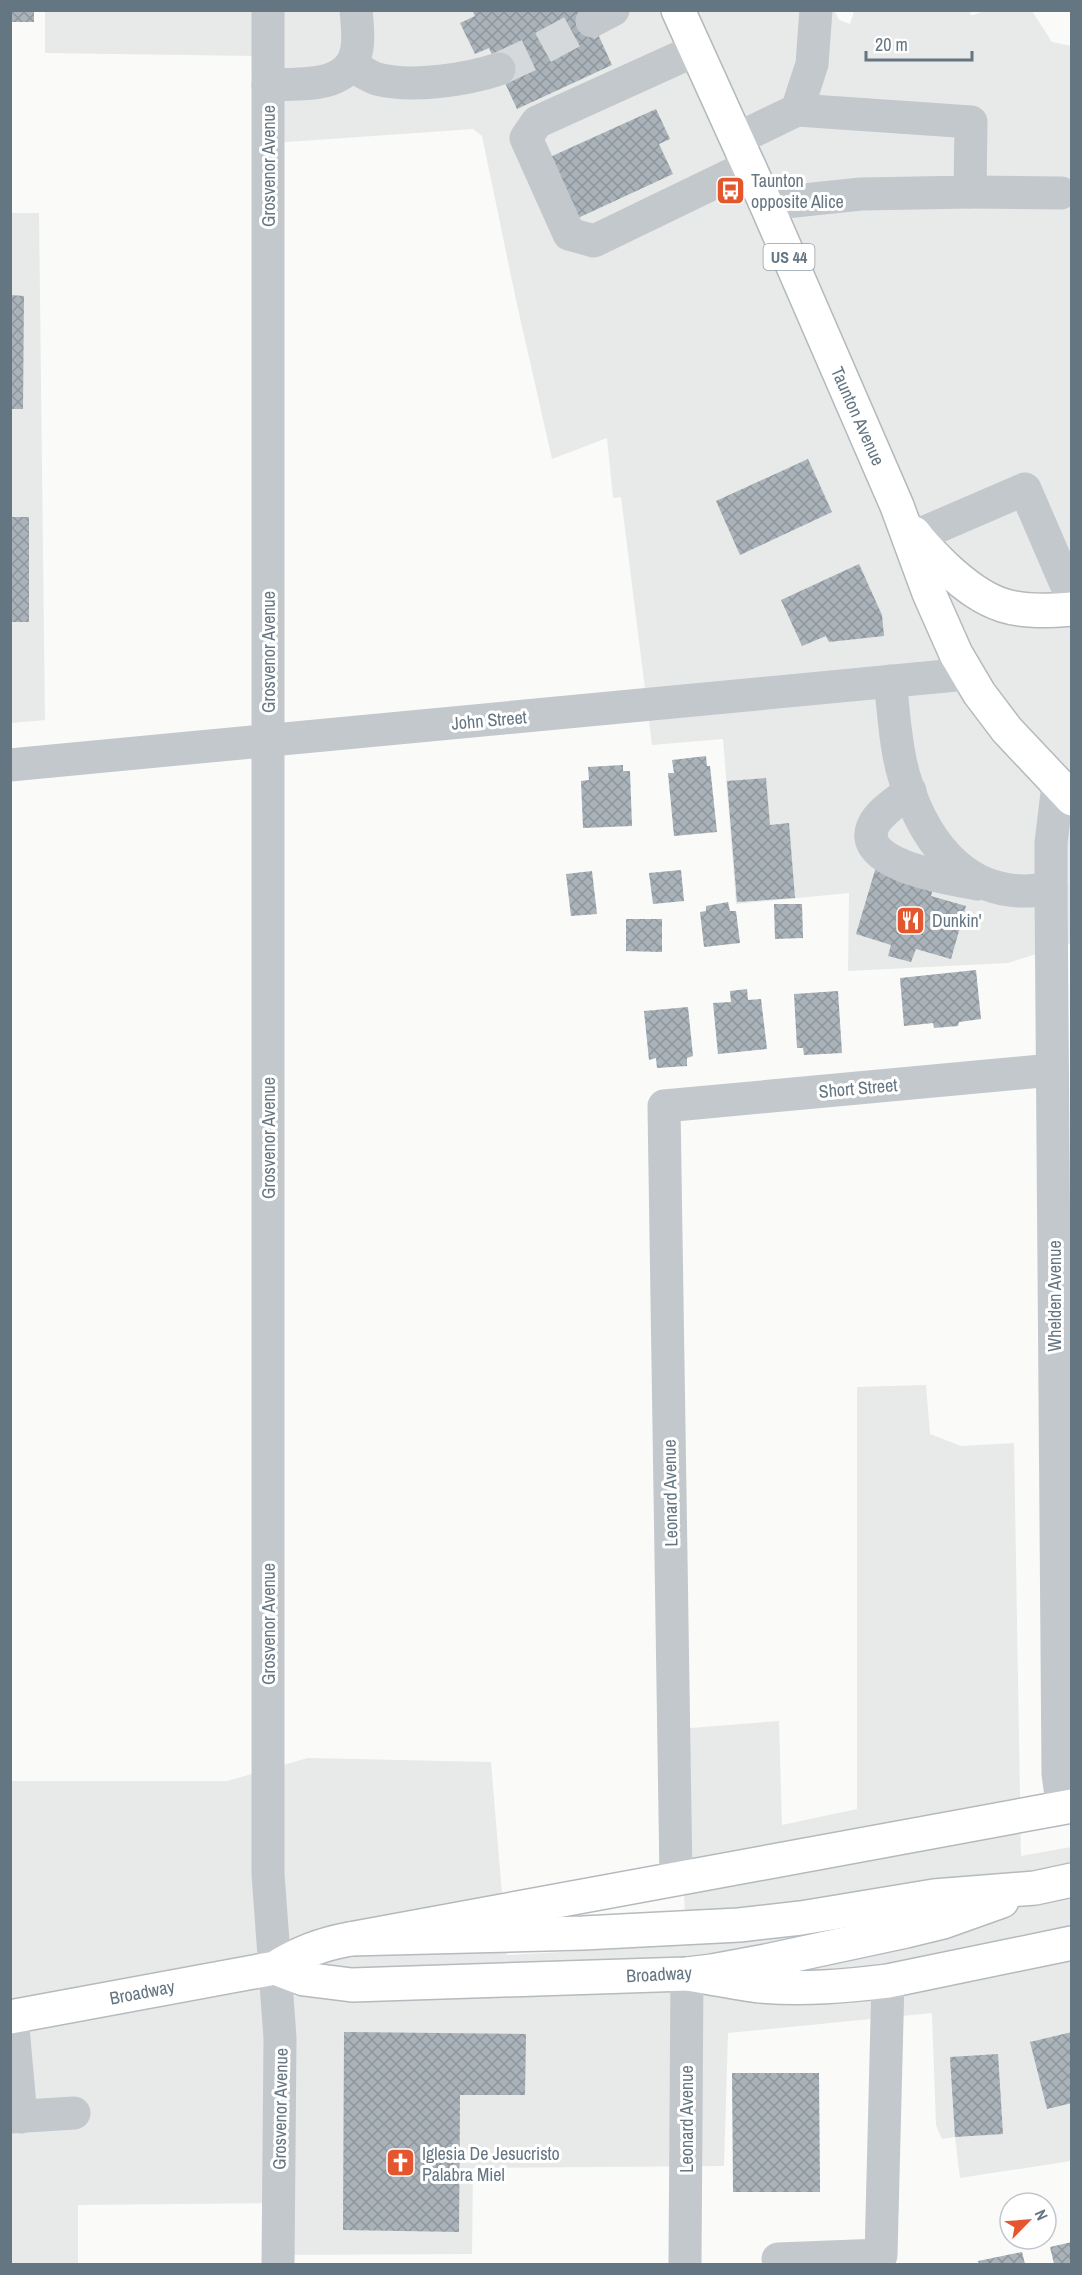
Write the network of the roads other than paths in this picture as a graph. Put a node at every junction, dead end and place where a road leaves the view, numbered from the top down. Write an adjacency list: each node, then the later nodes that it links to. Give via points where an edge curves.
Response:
1 (268, 10): 8 (street, Grosvenor Avenue)
2 (356, 10): 6 (street, via 357,48)
3 (678, 10): 5 (main road, Taunton Avenue / US 44)
4 (816, 10): 9 (street, via 812,64)
5 (696, 50): 10 (main road, Taunton Avenue / US 44); 10 (street, via 537,122 526,138 569,234 594,241)
6 (351, 66): 7 (street, via 376,78 400,82 459,78); 8 (street, via 338,78)
7 (499, 69)
8 (268, 84): 20 (street, Grosvenor Avenue)
9 (797, 110): 10 (street); 11 (street, via 971,122)
10 (743, 152): 13 (main road, Taunton Avenue / US 44)
11 (970, 192): 12 (street); 13 (street, via 861,194)
12 (1061, 193)
13 (766, 204): 14 (main road, Taunton Avenue / US 44)
14 (897, 506): 15 (main road, US 44); 18 (main road, Taunton Avenue / US 44, via 937,615)
15 (916, 537): 16 (street, via 1025,489); 17 (main road, US 44, via 958,579 993,602 1036,612)
16 (1071, 598)
17 (1071, 609)
18 (967, 674): 19 (street, John Street); 23 (main road, Taunton Avenue / US 44, via 1007,730)
19 (890, 681): 20 (street, John Street); 22 (street, via 898,745)
20 (268, 741): 21 (street, John Street); 36 (street, Grosvenor Avenue, via 268,1874)
21 (10, 765)
22 (910, 791): 24 (street, via 924,824 950,860 968,876); 24 (street, via 876,821 871,836 877,852 893,862 934,875)
23 (1065, 792): 25 (street, Whelden Avenue, via 1051,843)
24 (997, 888): 25 (street, via 1017,892)
25 (1051, 888): 26 (street, Whelden Avenue)
26 (1061, 964): 27 (street, Whelden Avenue)
27 (1052, 1070): 28 (street, Short Street); 29 (street, Whelden Avenue)
28 (664, 1106): 31 (street, Leonard Avenue)
29 (1062, 1181): 30 (street, Whelden Avenue, via 1058,1774 1061,1796)
30 (1068, 1807): 31 (main road)
31 (676, 1879): 34 (main road)
32 (1071, 1880): 33 (main road, Broadway)
33 (1035, 1888): 34 (main road, Broadway, via 934,1896 739,1925); 37 (main road, Broadway, via 952,1919 906,1931 766,1962)
34 (350, 1939): 36 (main road, Broadway, via 307,1951)
35 (1071, 1943): 38 (main road)
36 (275, 1968): 37 (main road, Broadway, via 304,1979 352,1985); 39 (main road, Broadway); 43 (street, Grosvenor Avenue, via 280,2038)
37 (687, 1974): 38 (main road, via 763,1986); 44 (street, Leonard Avenue)
38 (888, 1981): 42 (street, via 881,2255)
39 (11, 2017): 41 (street)
40 (74, 2113): 41 (street)
41 (16, 2117)
42 (778, 2259)
43 (278, 2265)
44 (684, 2265)

